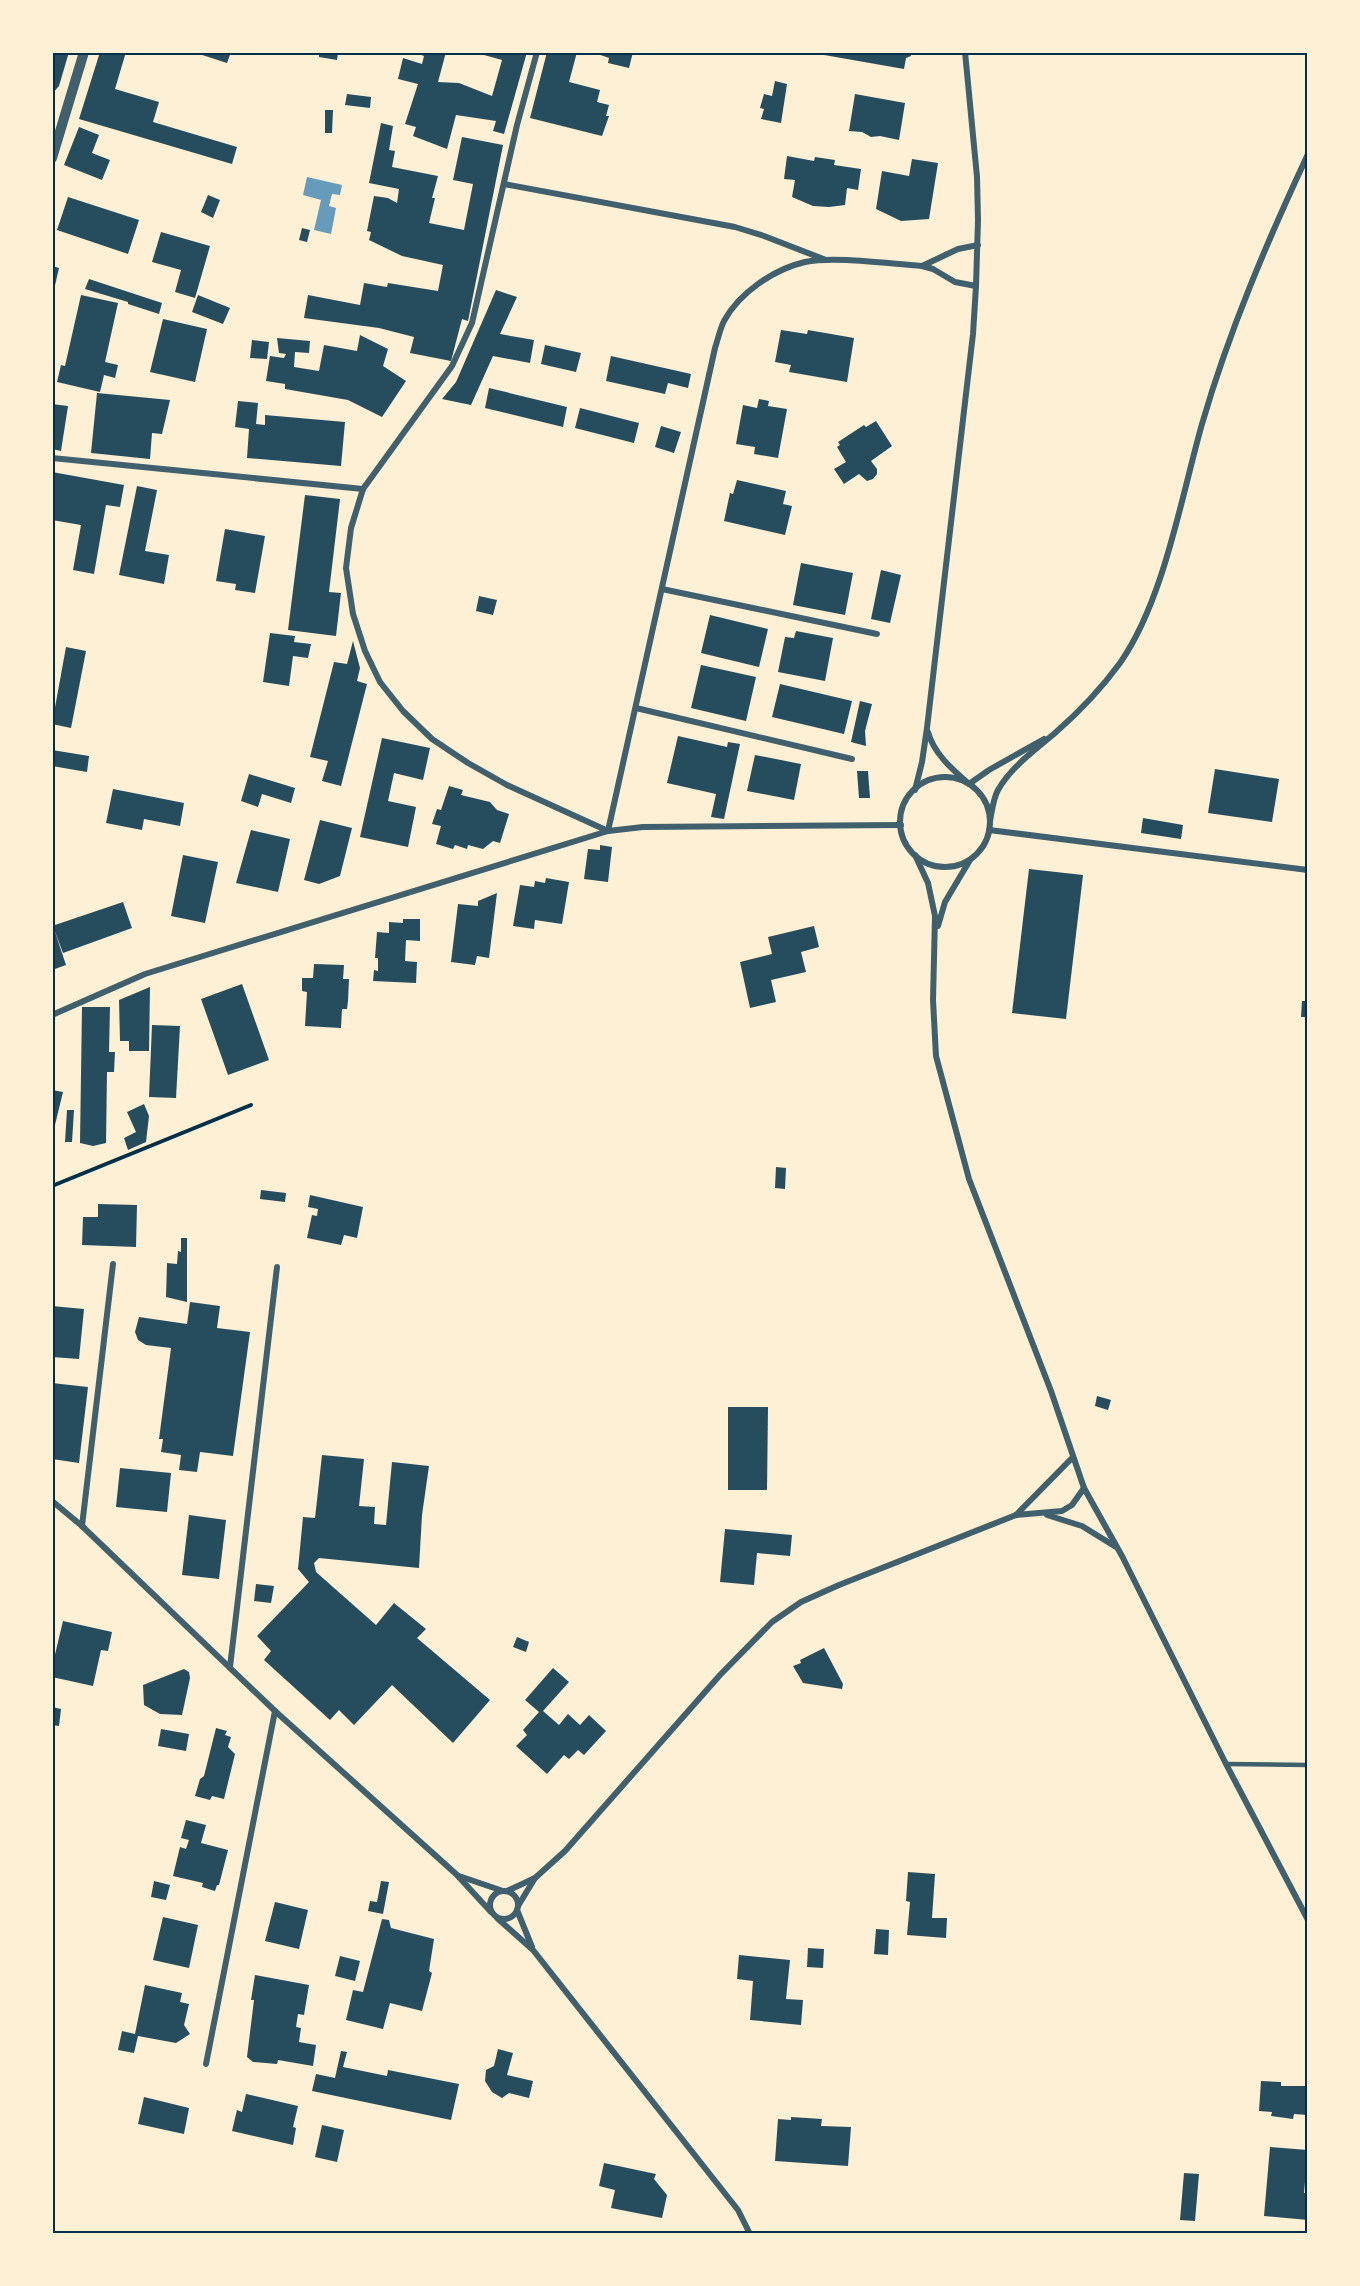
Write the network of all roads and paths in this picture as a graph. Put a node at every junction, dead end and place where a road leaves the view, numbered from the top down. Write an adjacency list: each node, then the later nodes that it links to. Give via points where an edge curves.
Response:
1 (84, 52): 4 (street)
2 (537, 52): 6 (street)
3 (965, 52): 7 (street, via 977,177)
4 (53, 154)
5 (1308, 154): 17 (street, via 1260,258 1224,354 1159,582 1142,623 1121,662 1091,699)
6 (504, 184): 8 (street, via 735,227); 12 (street, via 472,323 456,358)
7 (978, 244): 9 (street); 10 (street)
8 (827, 260): 9 (street); 13 (street, via 804,262 756,286 724,322)
9 (921, 266): 10 (street, via 955,282)
10 (976, 286): 16 (street)
11 (52, 458): 12 (street)
12 (363, 489): 24 (street, via 351,528 346,568 353,614 380,682 425,732 468,763)
13 (662, 589): 14 (street); 15 (street)
14 (877, 634)
15 (636, 708): 18 (street); 24 (street)
16 (927, 728): 19 (street, via 937,751); 20 (street)
17 (1056, 732): 19 (street); 21 (street, via 996,792)
18 (852, 759)
19 (969, 784): 20 (street, via 940,777); 21 (street, via 984,800)
20 (915, 790): 22 (street, via 906,801)
21 (990, 821): 23 (street)
22 (901, 825): 24 (street, via 643,826); 25 (street, via 906,844)
23 (989, 830): 26 (street, via 981,849); 27 (street)
24 (608, 831): 29 (street, via 145,974)
25 (915, 855): 26 (street, via 942,867); 28 (street, via 932,897)
26 (970, 860): 28 (street, via 945,902)
27 (1308, 870)
28 (936, 935): 34 (street, via 936,1056 969,1179)
29 (52, 1015)
30 (251, 1105): 31 (path)
31 (52, 1186)
32 (113, 1264): 39 (street)
33 (277, 1267): 41 (street)
34 (1073, 1457): 35 (street); 38 (street)
35 (1084, 1488): 37 (street, via 1072,1505); 40 (street)
36 (52, 1501): 39 (street)
37 (1043, 1514): 38 (street); 40 (street, via 1082,1526)
38 (1016, 1515): 46 (street, via 839,1585 801,1602 772,1622 720,1675 565,1851)
39 (82, 1526): 41 (street)
40 (1118, 1548): 43 (street)
41 (230, 1667): 42 (street)
42 (275, 1711): 45 (street); 53 (street)
43 (1226, 1764): 44 (lane); 51 (street)
44 (1308, 1765)
45 (456, 1874): 47 (street); 49 (street)
46 (536, 1878): 47 (street); 48 (street)
47 (505, 1891): 48 (street, via 515,1897); 49 (street, via 491,1899)
48 (517, 1908): 50 (street, via 506,1919); 52 (street)
49 (491, 1912): 50 (street)
50 (497, 1918): 52 (street)
51 (1308, 1920)
52 (533, 1950): 54 (street, via 738,2210)
53 (206, 2064)
54 (750, 2234)

